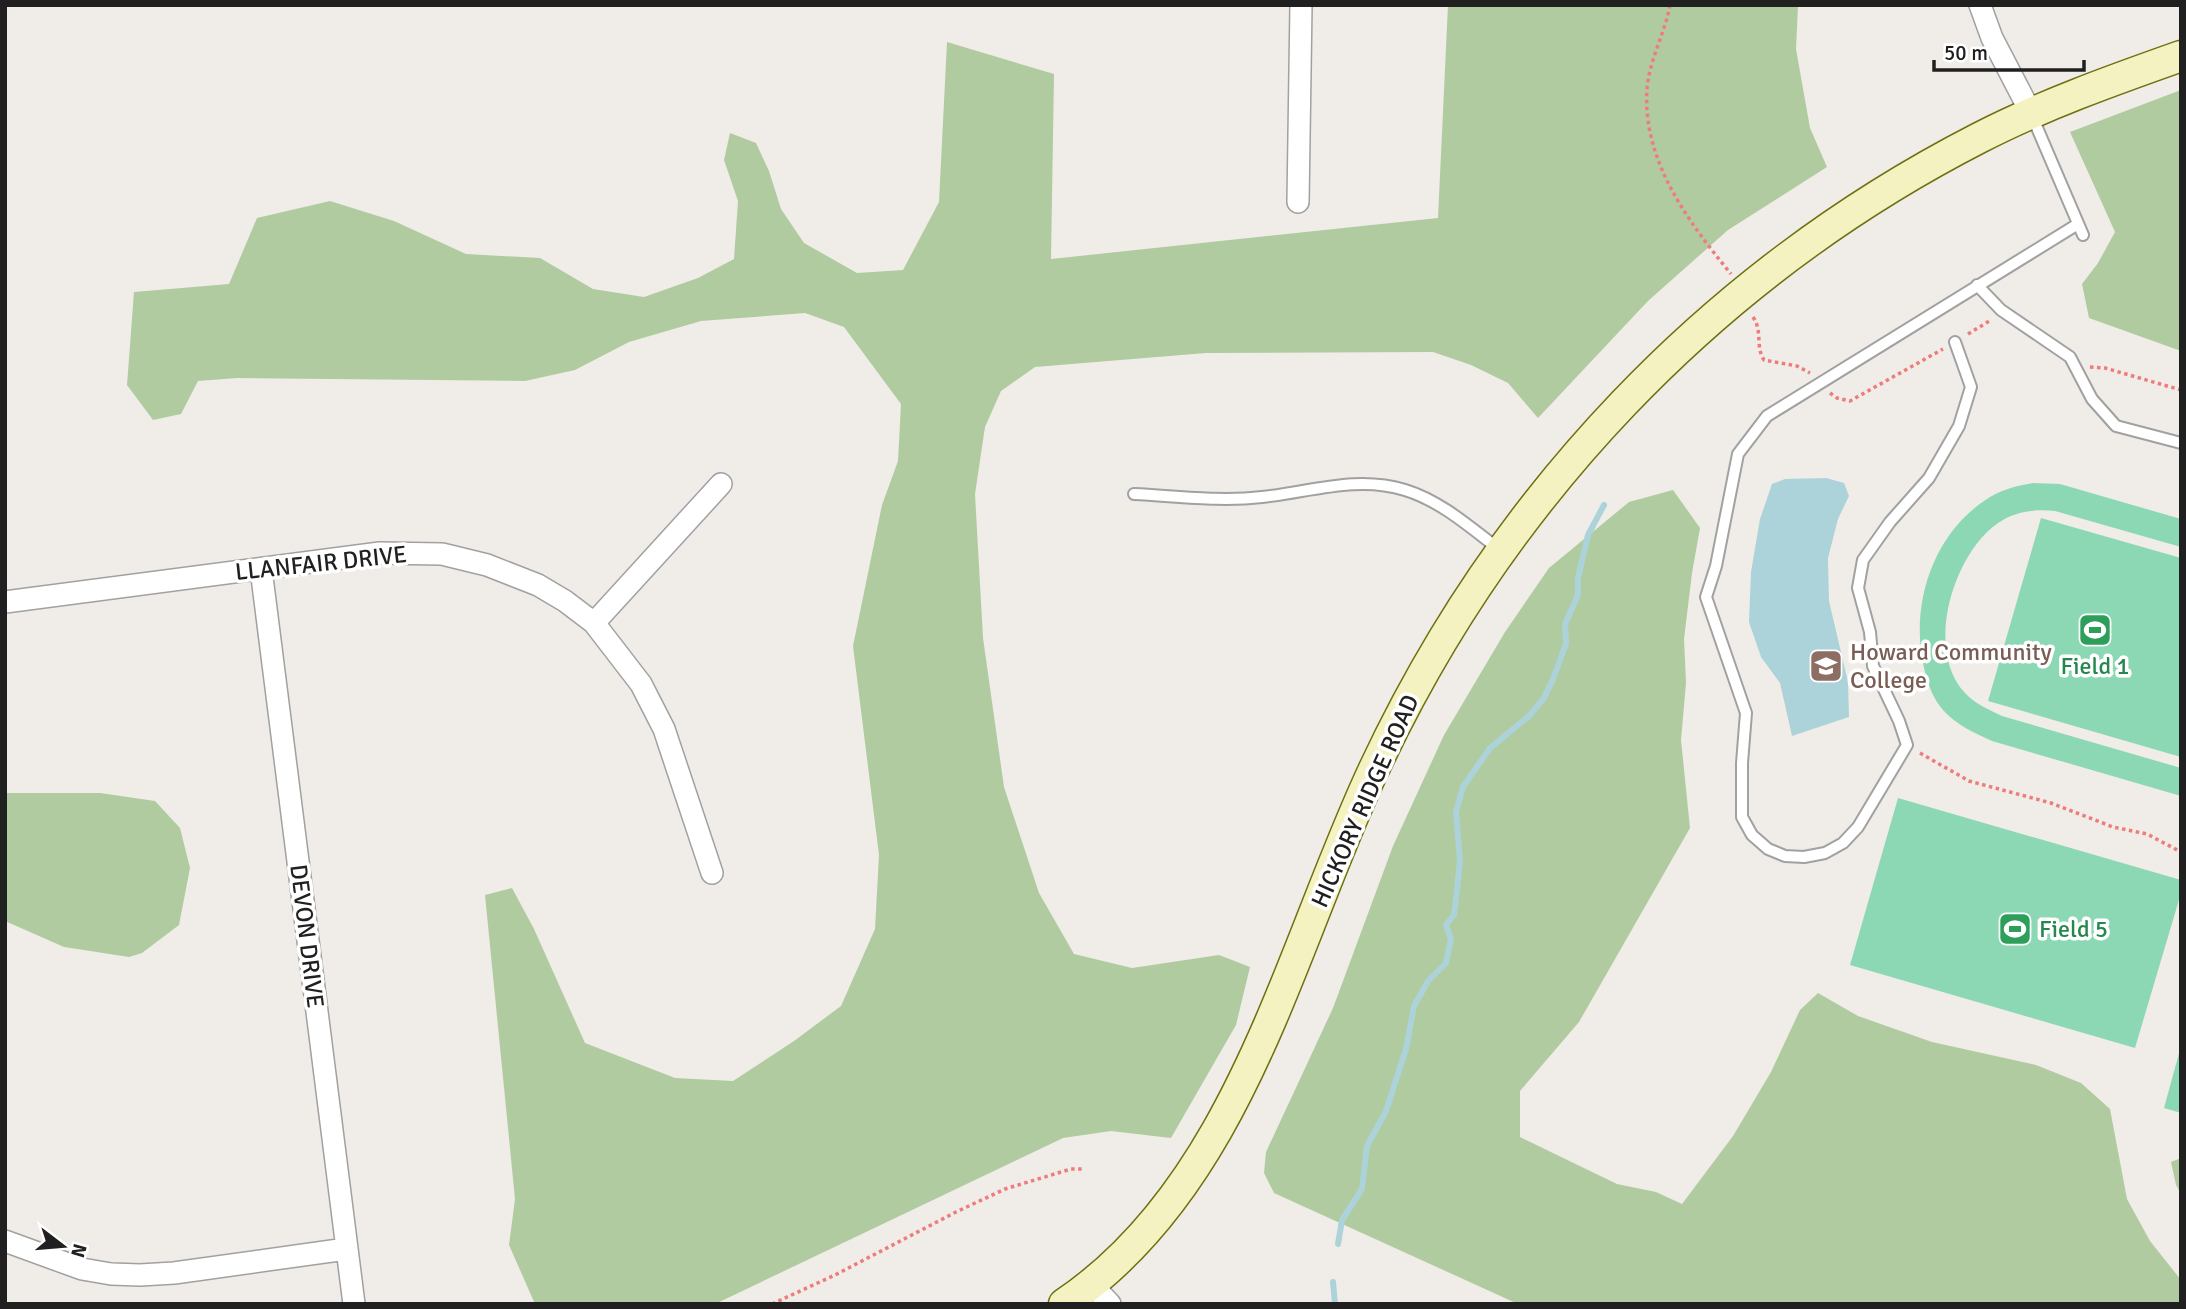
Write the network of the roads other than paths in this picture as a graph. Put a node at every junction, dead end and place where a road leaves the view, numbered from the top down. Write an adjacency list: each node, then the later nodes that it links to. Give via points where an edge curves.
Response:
1 (1301, 5): 5 (street)
2 (1980, 5): 4 (street)
3 (2181, 56): 4 (street, HICKORY RIDGE ROAD)
4 (2031, 113): 6 (lane); 13 (street, HICKORY RIDGE ROAD, via 1875,198 1742,293 1619,407)
5 (1298, 202)
6 (2078, 224): 7 (lane); 8 (lane)
7 (2083, 236)
8 (1977, 285): 9 (lane, via 1767,416 1738,454 1706,597 1745,713 1742,817 1752,835 1785,856 1825,853 1843,843 1858,827 1907,745 1873,666 1858,588 1863,560 1929,478 1959,426 1971,387); 10 (lane, via 2001,310 2070,357 2092,399 2116,426)
9 (1955, 342)
10 (2181, 443)
11 (721, 484): 16 (street)
12 (1134, 494): 13 (lane, via 1231,499 1356,483 1383,485 1425,498)
13 (1500, 550): 20 (street, HICKORY RIDGE ROAD, via 1415,686 1373,770 1251,1067 1180,1186)
14 (261, 569): 15 (street, LLANFAIR DRIVE); 16 (street, LLANFAIR DRIVE, via 380,553 442,554 512,573 565,601); 19 (street, DEVON DRIVE)
15 (5, 602)
16 (594, 623): 17 (street, LLANFAIR DRIVE, via 641,684 664,729)
17 (712, 873)
18 (5, 1241): 19 (street, via 82,1269 140,1275)
19 (346, 1249): 21 (street, DEVON DRIVE)
20 (1101, 1294): 22 (street, HICKORY RIDGE ROAD)
21 (354, 1304)
22 (1064, 1304)

